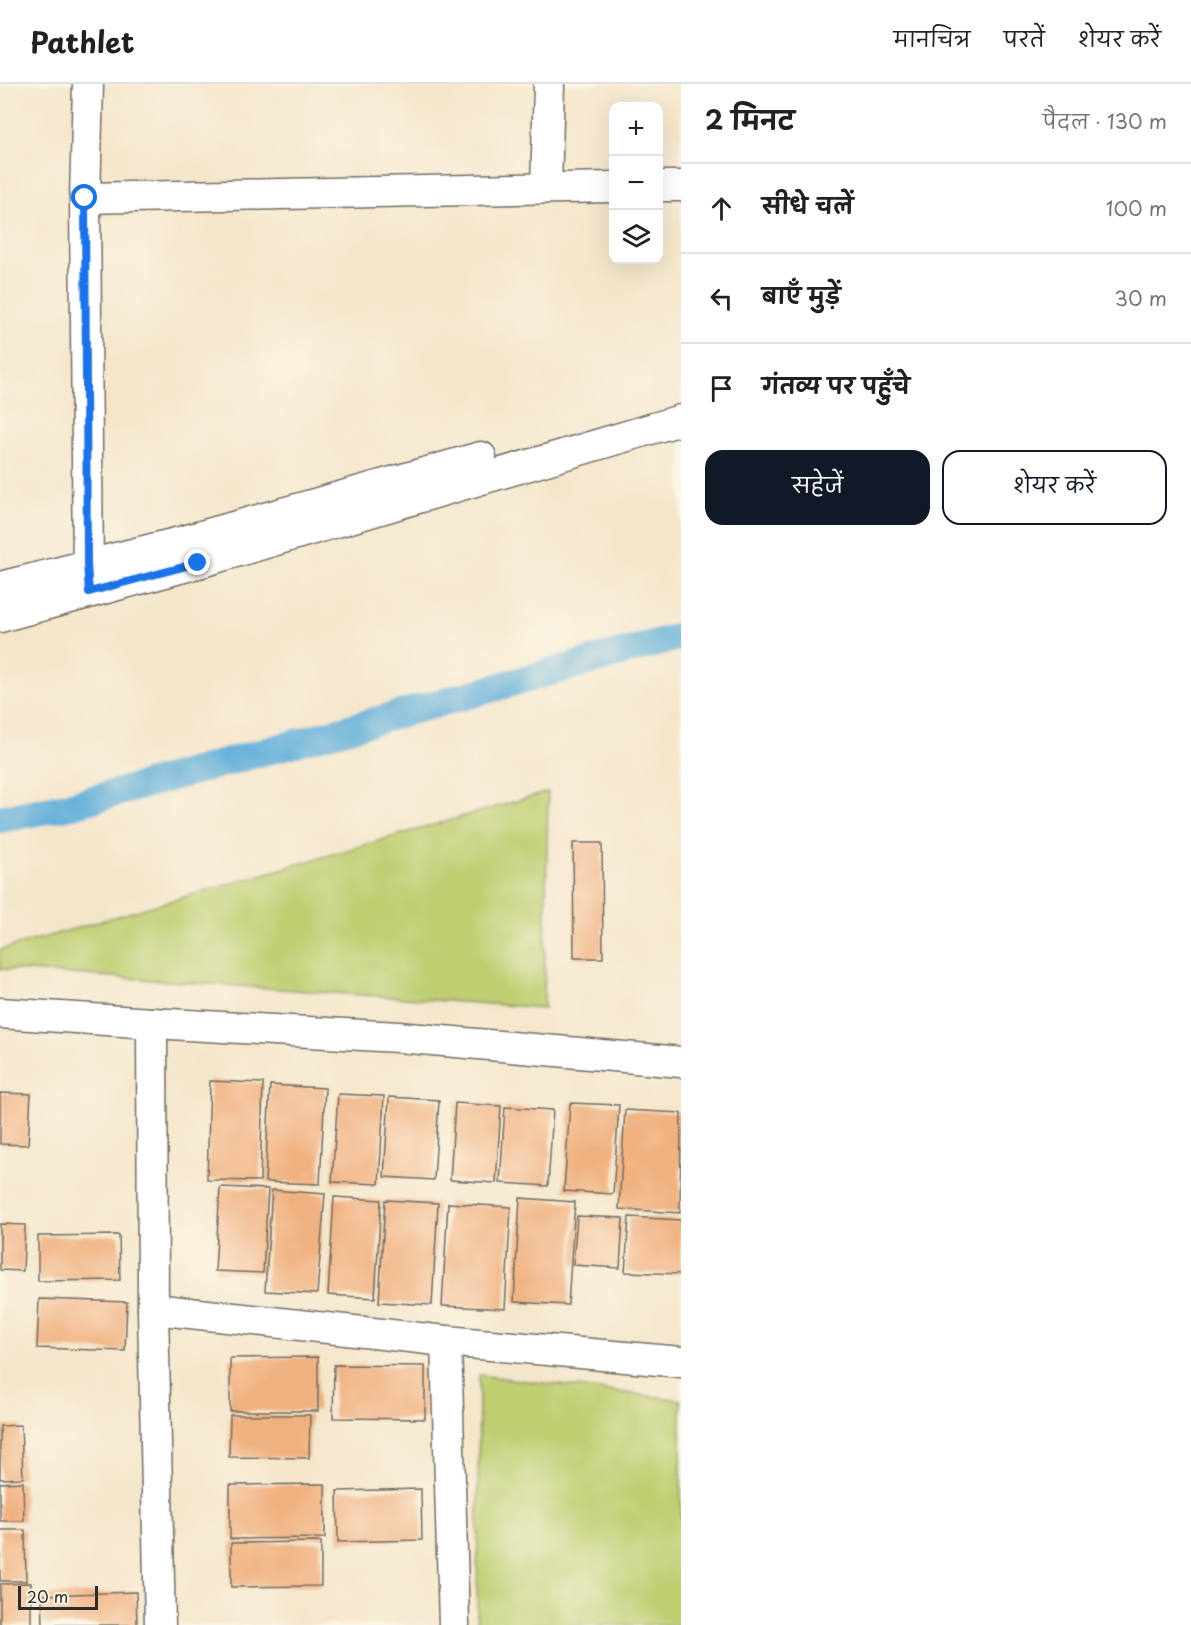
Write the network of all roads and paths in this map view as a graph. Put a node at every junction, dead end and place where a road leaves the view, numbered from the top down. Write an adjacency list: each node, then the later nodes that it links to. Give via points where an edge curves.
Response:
1 (88, 84): 7 (street)
2 (549, 84): 6 (street)
3 (663, 186): 4 (street)
4 (681, 186)
5 (609, 187): 6 (street)
6 (546, 188): 7 (street)
7 (85, 198): 10 (street)
8 (681, 401): 10 (street, via 184,541)
9 (681, 420): 10 (street, via 198,563)
10 (88, 578): 11 (street); 12 (street)
11 (0, 587)
12 (0, 616)
13 (0, 1013): 14 (street)
14 (152, 1023): 15 (street, via 399,1037); 16 (street)
15 (681, 1062)
16 (153, 1309): 17 (street); 19 (street)
17 (446, 1341): 18 (street); 20 (street)
18 (681, 1362)
19 (160, 1625)
20 (454, 1625)

